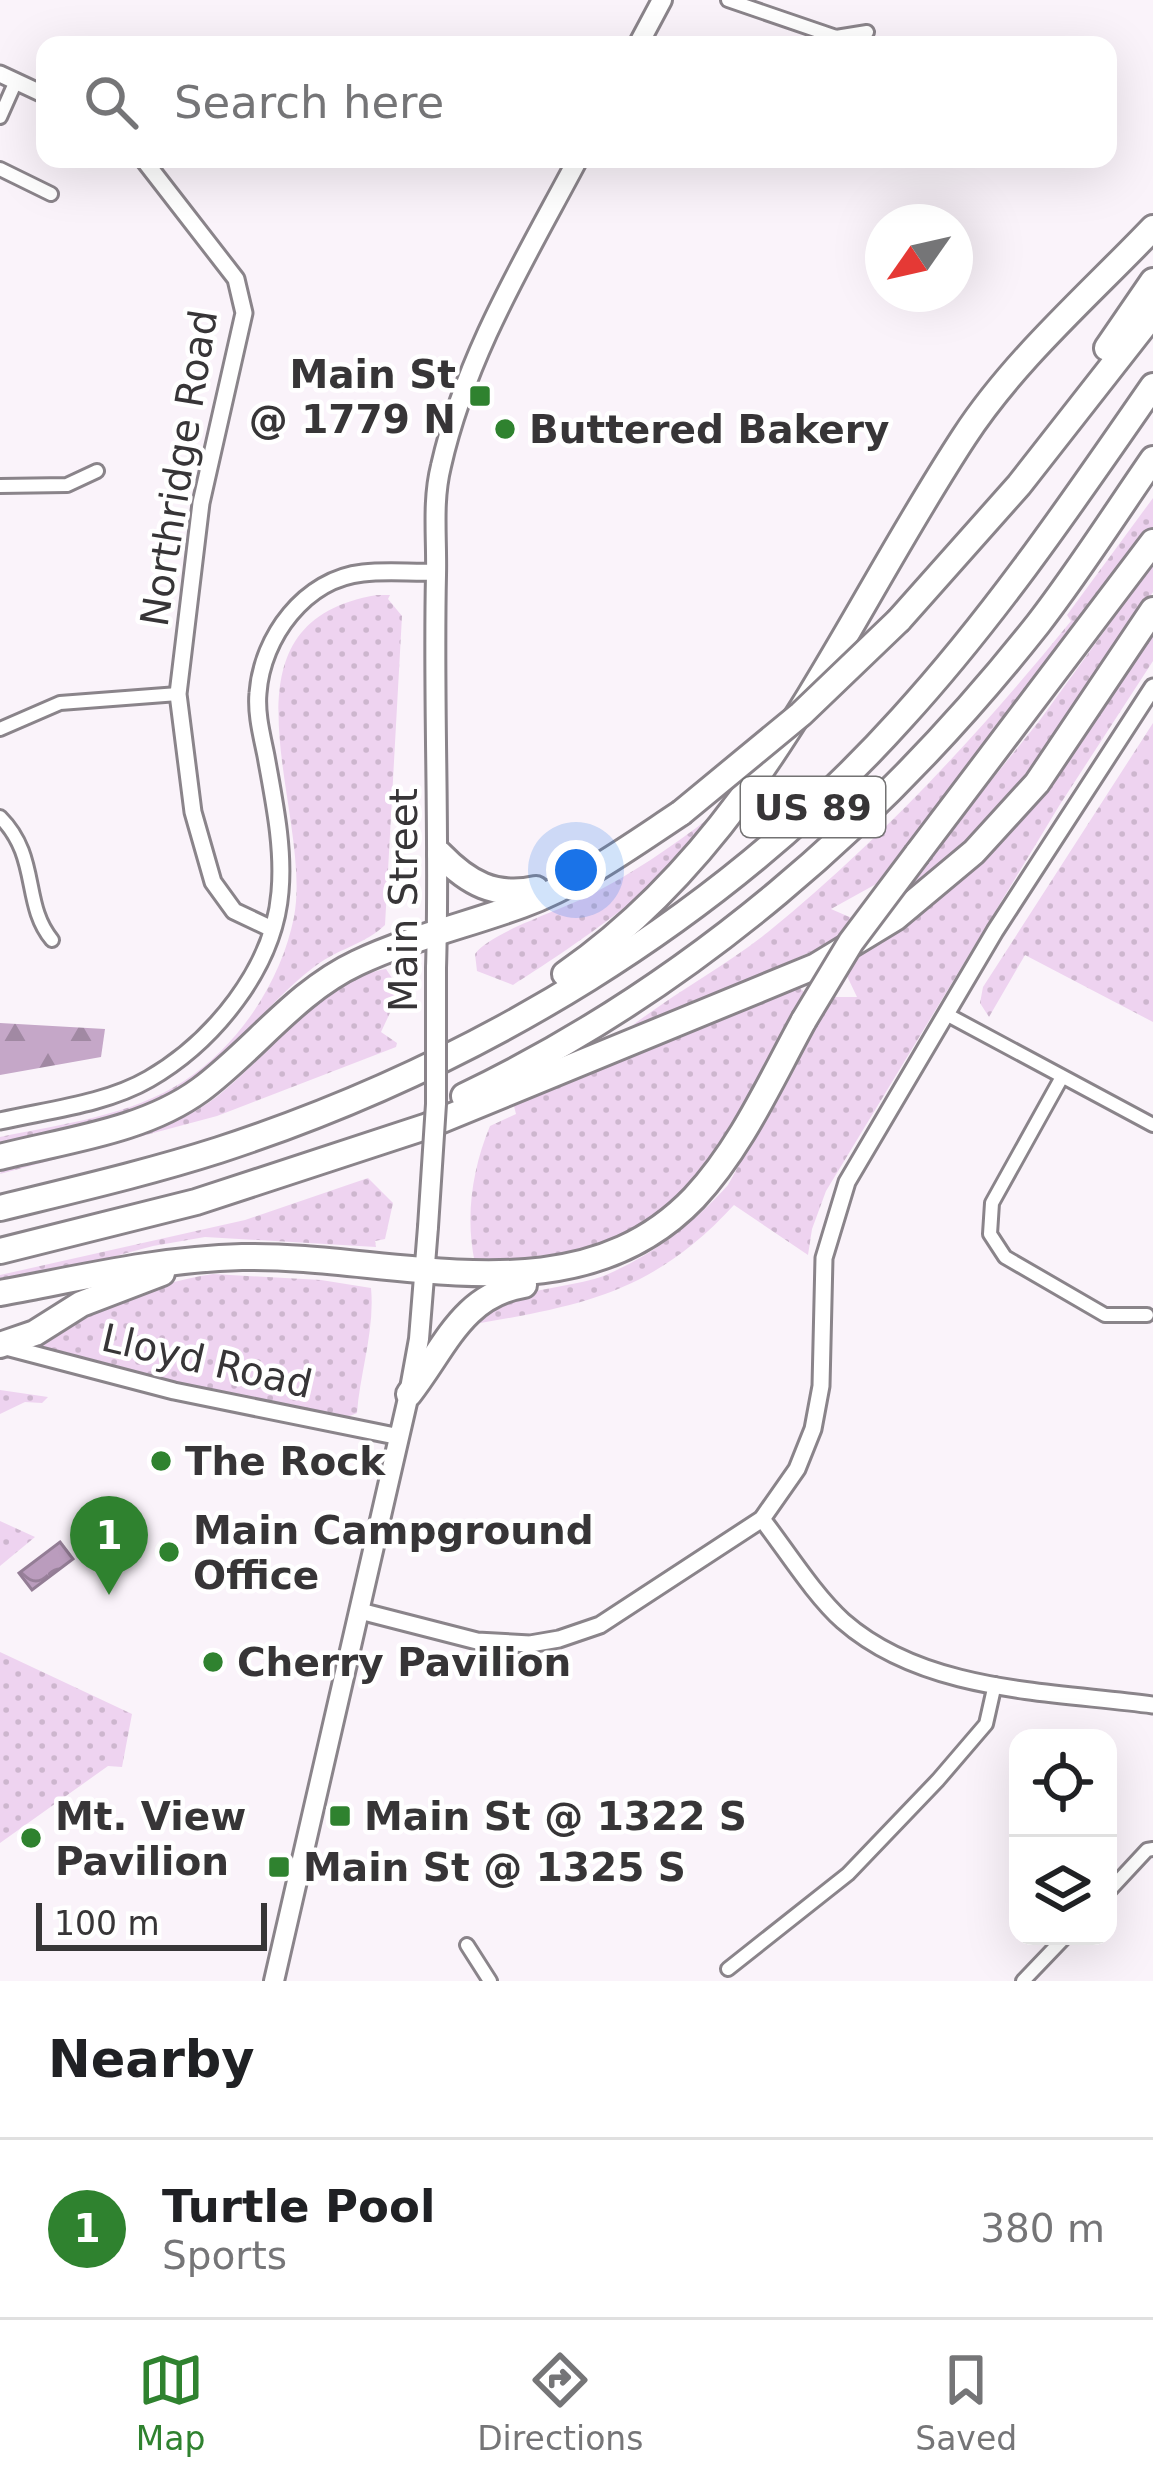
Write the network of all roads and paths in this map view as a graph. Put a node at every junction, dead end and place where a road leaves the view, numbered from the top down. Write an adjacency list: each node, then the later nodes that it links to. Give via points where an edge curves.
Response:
1 (662, 0): 4 (main road)
2 (728, 0): 5 (street)
3 (867, 32): 6 (street)
4 (643, 36)
5 (830, 36)
6 (846, 36)
7 (8, 78): 8 (street); 9 (street)
8 (36, 91)
9 (0, 117)
10 (150, 168): 26 (street, Northridge Road, via 236,279 244,313 201,503)
11 (573, 168): 23 (main road, Main Street, via 478,347 440,471)
12 (0, 169): 13 (street)
13 (51, 194)
14 (1153, 228): 36 (highway, via 964,436 716,836 578,965)
15 (1153, 281): 21 (highway)
16 (1153, 314): 21 (highway)
17 (1153, 386): 36 (highway, US 89, via 958,655 807,813 624,955 455,1053)
18 (1153, 459): 39 (highway, US 89, via 987,686 826,853 703,951 558,1046)
19 (98, 471): 20 (street, via 67,485)
20 (0, 485)
21 (998, 506): 30 (highway, bridge, via 899,620 801,715 681,813)
22 (1153, 542): 45 (highway, bridge, via 851,942 741,1134 694,1197 642,1238)
23 (436, 572): 29 (main road, Main Street); 31 (street, via 361,573 324,584 294,608 270,646 258,692 279,838)
24 (1153, 610): 39 (highway, via 1037,783 974,852 895,918 774,986)
25 (1153, 687): 34 (street)
26 (178, 694): 27 (street, via 60,703); 31 (street, Northridge Road, via 193,812 213,882 234,911)
27 (0, 729)
28 (0, 818): 33 (street, via 30,866 40,925)
29 (440, 854): 30 (highway, via 483,888 511,894); 32 (main road, Main Street)
30 (567, 882): 32 (highway)
31 (272, 929): 37 (street, via 234,1004 197,1045 146,1082)
32 (437, 932): 40 (highway, via 314,988 180,1102 132,1123); 44 (main road, Main Street, bridge)
33 (52, 940)
34 (946, 1014): 35 (street); 51 (street, via 832,1220 813,1429)
35 (1062, 1077): 38 (street); 47 (street, via 992,1202 990,1234 1005,1257 1105,1315)
36 (357, 1096): 41 (highway, US 89, via 222,1149)
37 (0, 1121)
38 (1153, 1125)
39 (342, 1152): 42 (highway, US 89, via 196,1202)
40 (0, 1156)
41 (0, 1208)
42 (0, 1251)
43 (193, 1261): 44 (highway); 46 (highway); 48 (highway)
44 (426, 1268): 45 (highway, via 499,1275); 49 (main road)
45 (563, 1269): 49 (highway, via 474,1304)
46 (0, 1293)
47 (1147, 1315)
48 (0, 1346): 50 (street, Lloyd Road)
49 (410, 1394): 50 (main road)
50 (400, 1437): 52 (main road)
51 (762, 1519): 52 (street, via 612,1618 559,1640 477,1642); 53 (street, via 842,1620 904,1662)
52 (360, 1611): 60 (main road)
53 (995, 1684): 54 (street); 59 (street, via 986,1724 938,1780 848,1874)
54 (1153, 1706)
55 (1153, 1849): 56 (street)
56 (1117, 1882)
57 (1058, 1945): 62 (street)
58 (467, 1946): 61 (street)
59 (728, 1969)
60 (274, 1981)
61 (490, 1981)
62 (1024, 1981)

